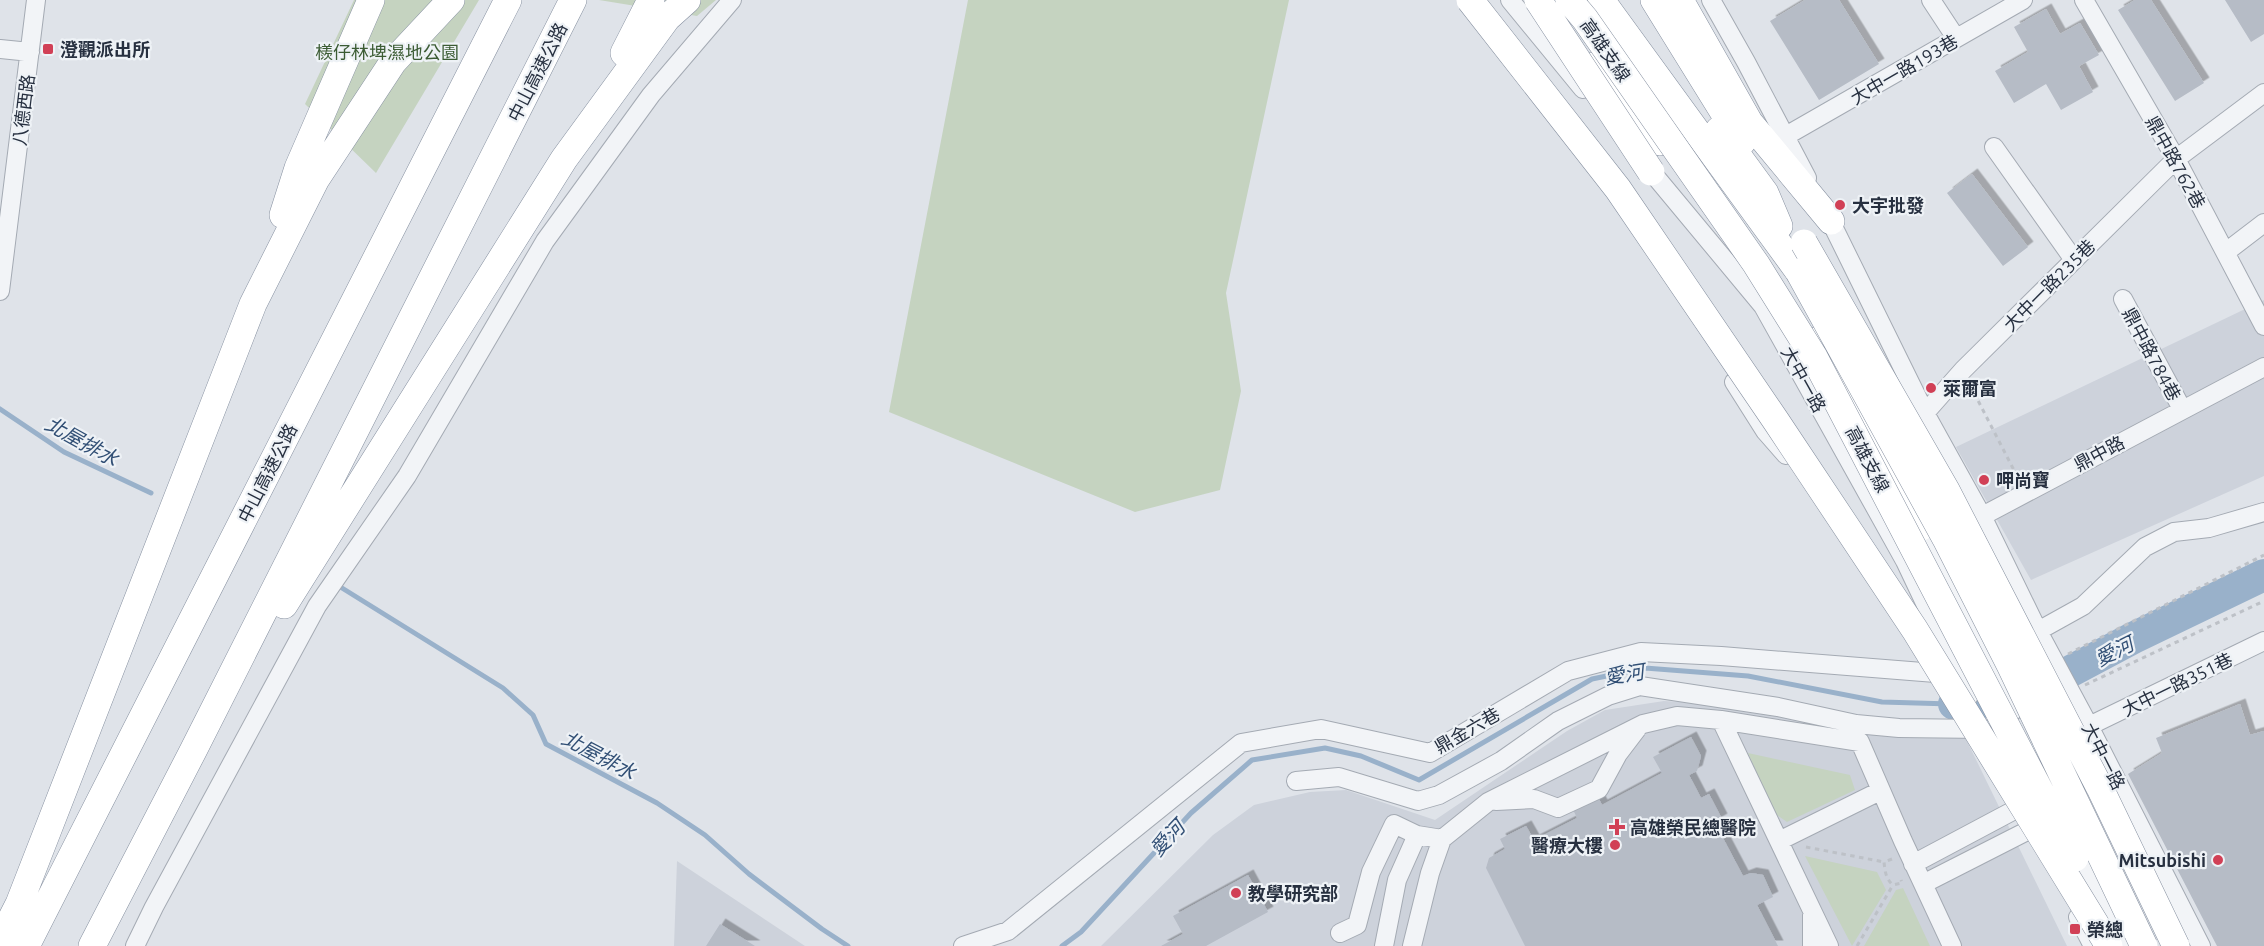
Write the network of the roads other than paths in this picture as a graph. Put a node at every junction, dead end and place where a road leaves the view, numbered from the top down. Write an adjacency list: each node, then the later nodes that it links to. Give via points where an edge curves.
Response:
1 (36, 0): 25 (street, 八德西路)
2 (371, 0): 32 (highway)
3 (451, 0): 32 (highway, via 393,62)
4 (508, 0): 73 (highway, 中山高速公路)
5 (573, 0): 56 (highway, 中山高速公路)
6 (651, 0): 29 (highway)
7 (687, 0): 29 (highway, via 667,18)
8 (732, 0): 75 (street, via 651,95 545,241 406,476 317,606)
9 (1462, 0): 50 (street, via 1614,195 1765,430 1876,558)
10 (1470, 0): 83 (highway, bridge, via 1618,189 1776,421 1915,630)
11 (1510, 0): 31 (street, 大中一路, bridge)
12 (1528, 0): 46 (highway, via 1770,262 1844,384)
13 (1538, 0): 31 (highway, bridge)
14 (1569, 0): 84 (highway, 高雄支線, bridge, via 1756,264 1814,357)
15 (1601, 0): 37 (highway, 高雄支線)
16 (1624, 0): 37 (highway, via 1765,193)
17 (1654, 0): 86 (highway, bridge, via 1804,243 1946,490 2100,788)
18 (1680, 0): 33 (highway, via 1749,122)
19 (1711, 0): 27 (street, 大中一路)
20 (1931, 0): 23 (street)
21 (2023, 0): 23 (street, 大中一路193巷)
22 (2085, 0): 30 (street, 鼎中路762巷)
23 (1956, 39): 27 (street, 大中一路193巷)
24 (0, 49): 25 (street)
25 (30, 52): 38 (street, 八德西路)
26 (2264, 93): 30 (street, 大中一路235巷)
27 (1784, 137): 33 (street, 大中一路)
28 (1994, 147): 36 (street)
29 (564, 159): 56 (highway)
30 (2176, 159): 35 (street, 鼎中路762巷); 36 (street, 大中一路235巷)
31 (1651, 172): 47 (street, 大中一路, via 1763,306)
32 (307, 174): 71 (highway, via 19,904)
33 (1831, 221): 43 (street, 大中一路)
34 (2264, 224): 35 (street)
35 (2226, 252): 40 (street, 鼎中路762巷)
36 (2074, 260): 43 (street, 大中一路235巷, via 1962,370)
37 (1799, 272): 51 (highway, 高雄支線, bridge, via 1946,539)
38 (0, 291)
39 (2122, 299): 42 (street, 鼎中路784巷)
40 (2264, 326)
41 (2264, 367): 42 (street, 鼎中路)
42 (2182, 409): 45 (street, 鼎中路)
43 (1925, 413): 45 (street, 大中一路)
44 (2264, 512): 48 (street, via 2209,528 2174,532 2145,547 2083,606)
45 (1982, 516): 46 (street, 鼎中路); 48 (street, 大中一路)
46 (1925, 536): 47 (street, 鼎中路); 51 (street)
47 (1905, 561): 50 (street, 大中一路)
48 (2038, 631): 54 (street, 大中一路)
49 (2264, 642): 54 (street, 大中一路351巷)
50 (1958, 673): 55 (street, 大中一路); 76 (street, 鼎金六巷, via 1641,652 1568,671 1430,753 1321,729 1241,743 1008,932)
51 (2006, 676): 61 (street, via 2013,711); 72 (highway, 高雄支線, bridge, via 2053,721 2091,793)
52 (1722, 720): 53 (street, via 1677,716); 58 (street, via 1860,742); 65 (street)
53 (1640, 725): 59 (street); 59 (street, via 1618,753 1599,789 1558,808 1534,798)
54 (2089, 726): 66 (street, 大中一路)
55 (1985, 728): 57 (street, via 1856,724 1778,707 1640,686 1608,696 1558,721 1501,761 1439,795 1418,801 1339,777); 60 (street, 大中一路)
56 (193, 752): 74 (highway, 中山高速公路)
57 (1296, 781)
58 (1880, 791): 65 (street); 67 (street)
59 (1488, 802): 64 (street)
60 (2022, 806): 61 (street, via 2041,804); 62 (street, 大中一路); 67 (street)
61 (2059, 811): 72 (street, via 2093,854); 85 (street)
62 (2033, 828): 68 (street); 82 (street, 大中一路)
63 (1417, 835): 64 (street); 70 (street, via 1394,824 1371,872 1357,925); 77 (street, via 1397,880)
64 (1442, 839): 78 (street)
65 (1779, 841): 69 (street)
66 (2148, 842): 72 (street, 大中一路); 87 (street, 大中一路)
67 (1913, 864): 68 (street)
68 (1923, 884): 81 (street)
69 (1812, 910): 79 (street); 80 (street)
70 (1340, 933)
71 (0, 941)
72 (2149, 945)
73 (26, 946)
74 (92, 946)
75 (135, 946)
76 (963, 946)
77 (1384, 946): 78 (street)
78 (1412, 946)
79 (1812, 946)
80 (1829, 946)
81 (1952, 946)
82 (2093, 946)
83 (2109, 946)
84 (2120, 946)
85 (2126, 946)
86 (2176, 946)
87 (2201, 946)

